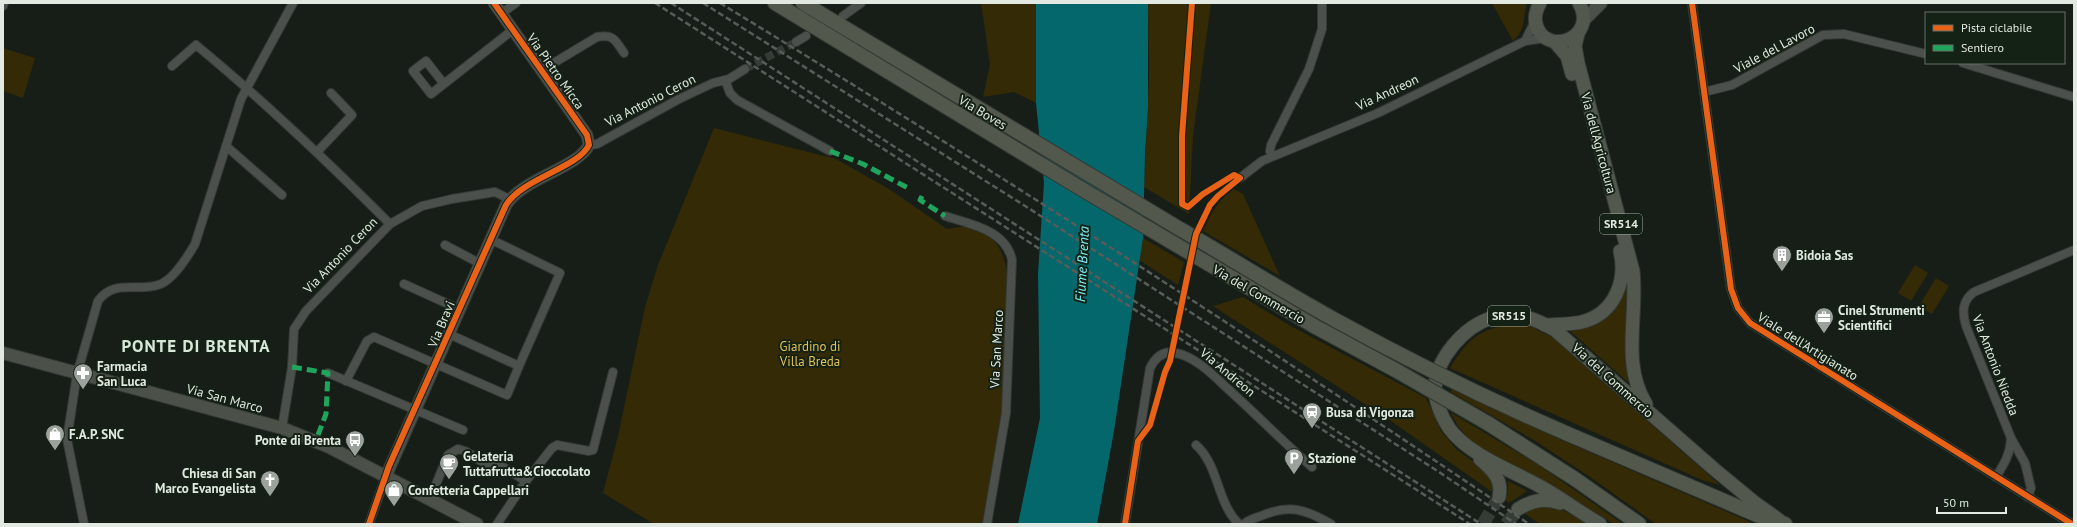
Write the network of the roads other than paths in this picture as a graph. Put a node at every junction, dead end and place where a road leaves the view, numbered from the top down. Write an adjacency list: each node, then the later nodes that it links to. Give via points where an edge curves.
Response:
1 (4, 3): 13 (street)
2 (293, 3): 32 (street)
3 (494, 3): 14 (street, Via Pietro Micca)
4 (516, 3): 14 (street)
5 (775, 3): 43 (highway, Via Boves)
6 (802, 3): 47 (highway, Via Boves)
7 (861, 3): 15 (street)
8 (1322, 3): 40 (street, via 1322,29 1309,69 1271,145)
9 (1540, 3): 17 (main road)
10 (1579, 3): 16 (main road)
11 (1601, 3): 16 (main road)
12 (1692, 3): 33 (street, Viale dell'Artigianato)
13 (3, 6)
14 (502, 13): 18 (street, Via Pietro Micca)
15 (842, 16)
16 (1584, 20): 19 (main road, SR514)
17 (1535, 21): 21 (main road, SR514, via 1540,32); 22 (street)
18 (514, 29): 28 (street, Via Pietro Micca); 31 (street, Via Pietro Micca)
19 (1578, 34): 21 (main road, via 1566,41); 65 (main road, Via dell'Agricoltura / SR514, via 1578,63 1633,271 1634,377 1641,396)
20 (806, 36): 23 (street)
21 (1550, 40): 22 (street, Via Andreon); 55 (main road, Via dell'Agricoltura / SR514, via 1564,51 1568,60 1623,266 1614,298 1599,314 1585,321)
22 (1525, 41): 40 (street, Via Andreon, via 1378,113)
23 (796, 42)
24 (624, 53): 28 (street, Via Pietro Micca, via 614,39 607,35 598,37)
25 (1925, 54): 33 (street, Viale del Lavoro, via 1844,34 1823,35 1732,85)
26 (1966, 64): 35 (street)
27 (172, 66): 32 (street, via 196,45)
28 (542, 70): 37 (street, Via Pietro Micca, via 587,135)
29 (745, 70): 30 (street, Via Antonio Ceron)
30 (725, 80): 37 (street, Via Antonio Ceron, via 703,87); 38 (street, via 730,93 738,100)
31 (444, 84)
32 (247, 86): 36 (street); 39 (street)
33 (1704, 92): 73 (street, Viale dell'Artigianato, via 1731,289 1738,308 1750,323)
34 (331, 93): 39 (street, via 352,115)
35 (2074, 96)
36 (226, 146): 44 (street); 61 (street, via 195,244 188,257 160,285 112,289 104,293 98,301)
37 (586, 150): 42 (street, Via Antonio Ceron)
38 (830, 151)
39 (317, 152): 48 (street)
40 (1272, 156): 41 (street, Via Andreon)
41 (1240, 178)
42 (524, 188): 45 (street, Via Bravi)
43 (1085, 191): 90 (highway, Via del Commercio, bridge, via 1540,456)
44 (282, 195)
45 (509, 199): 48 (street, Via Antonio Ceron, via 495,192 452,199 422,206); 49 (street, Via Bravi)
46 (945, 216): 84 (street, Via San Marco, via 981,227 998,237 1008,247 1012,260 1006,413)
47 (1164, 220): 91 (highway, Via del Commercio, bridge, via 1335,320 1484,396 1757,515)
48 (390, 224): 66 (street, Via Antonio Ceron, via 306,311 294,329 292,367)
49 (490, 240): 52 (street, Via Bravi); 59 (street, via 560,273)
50 (446, 245): 52 (street)
51 (2074, 250): 68 (street, Via Antonio Niedda, via 1974,292 1963,306 1964,319)
52 (479, 263): 54 (street, Via Bravi)
53 (404, 284): 54 (street, Via Bravi)
54 (459, 309): 56 (street, Via Bravi)
55 (1545, 324): 65 (main road, Via del Commercio / SR515, via 1565,337); 70 (main road, Via del Commercio / SR515, via 1523,316 1492,318 1475,325 1450,350 1437,376 1436,394 1439,408 1447,424)
56 (449, 334): 58 (street, Via Bravi); 59 (street)
57 (3, 353): 61 (main road, Via San Marco)
58 (436, 364): 59 (street, Via Bravi, via 507,395); 63 (street, Via Bravi, via 379,338 370,338); 64 (street, Via Bravi)
59 (519, 366)
60 (328, 373): 63 (street)
61 (77, 374): 66 (main road, Via San Marco); 80 (street, via 67,439)
62 (614, 374): 74 (street, via 593,450 554,446)
63 (346, 381): 64 (street)
64 (415, 410): 67 (street); 72 (street, Via Bravi)
65 (1652, 414): 91 (main road, Via del Commercio / SR515, via 1738,489)
66 (282, 428): 72 (main road, Via San Marco, via 329,447)
67 (464, 430)
68 (2011, 438): 73 (street, via 2007,460); 76 (street, Via Antonio Niedda, via 2025,463 2030,480)
69 (1196, 445): 86 (street, via 1205,456 1229,510)
70 (1464, 445): 75 (main road, SR515, via 1490,467 1498,478); 78 (main road, Via del Commercio / SR515, via 1543,488)
71 (1312, 467): 85 (street, Via Andreon, via 1197,363 1178,353 1164,353 1154,360 1150,368)
72 (386, 476): 77 (main road, Via San Marco); 81 (street)
73 (1996, 477): 76 (street, Viale dell'Artigianato)
74 (526, 481): 77 (street, via 503,467 484,463 458,449 448,455); 83 (street)
75 (1500, 497)
76 (2028, 497): 92 (street, Viale dell'Artigianato)
77 (430, 499): 82 (main road, Via San Marco)
78 (1573, 508): 79 (main road, SR515, via 1553,501 1540,500 1531,501); 89 (main road, Via del Commercio / SR515)
79 (1518, 509)
80 (84, 524)
81 (369, 524)
82 (477, 524)
83 (497, 524)
84 (987, 524)
85 (1125, 524)
86 (1239, 524)
87 (1244, 524): 88 (street, via 1266,513 1289,509 1312,513)
88 (1331, 524)
89 (1600, 524)
90 (1639, 524)
91 (1785, 524)
92 (2072, 524)

